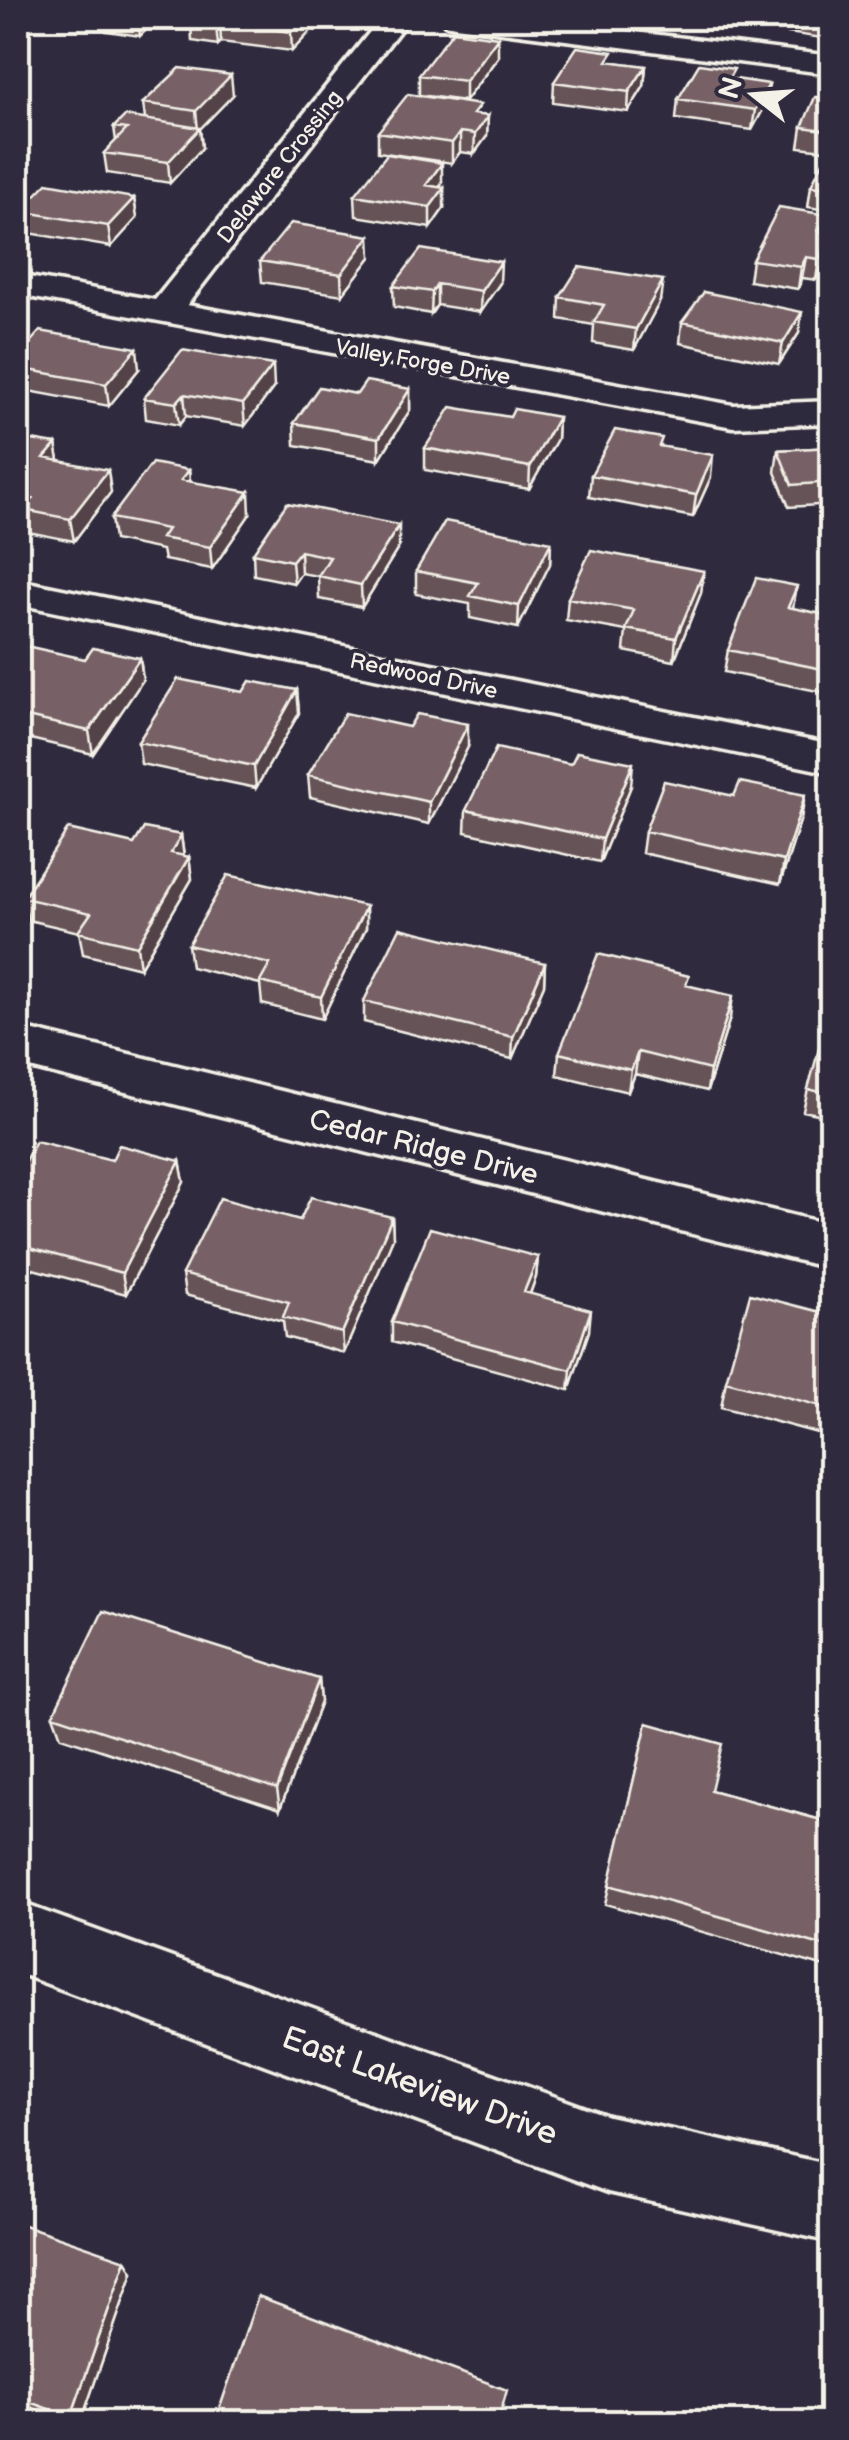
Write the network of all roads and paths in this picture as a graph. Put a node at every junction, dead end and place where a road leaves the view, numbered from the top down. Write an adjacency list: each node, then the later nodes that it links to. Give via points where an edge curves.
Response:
1 (395, 18): 5 (street, Delaware Crossing)
2 (454, 18): 3 (street)
3 (832, 64)
4 (18, 285): 5 (street, Valley Forge Drive)
5 (162, 314): 6 (street, Valley Forge Drive, via 733,416)
6 (832, 412)
7 (18, 592): 8 (street, Redwood Drive)
8 (832, 759)
9 (18, 1046): 10 (street, Cedar Ridge Drive)
10 (832, 1246)
11 (18, 1938): 12 (street, East Lakeview Drive, via 608,2154)
12 (832, 2204)

